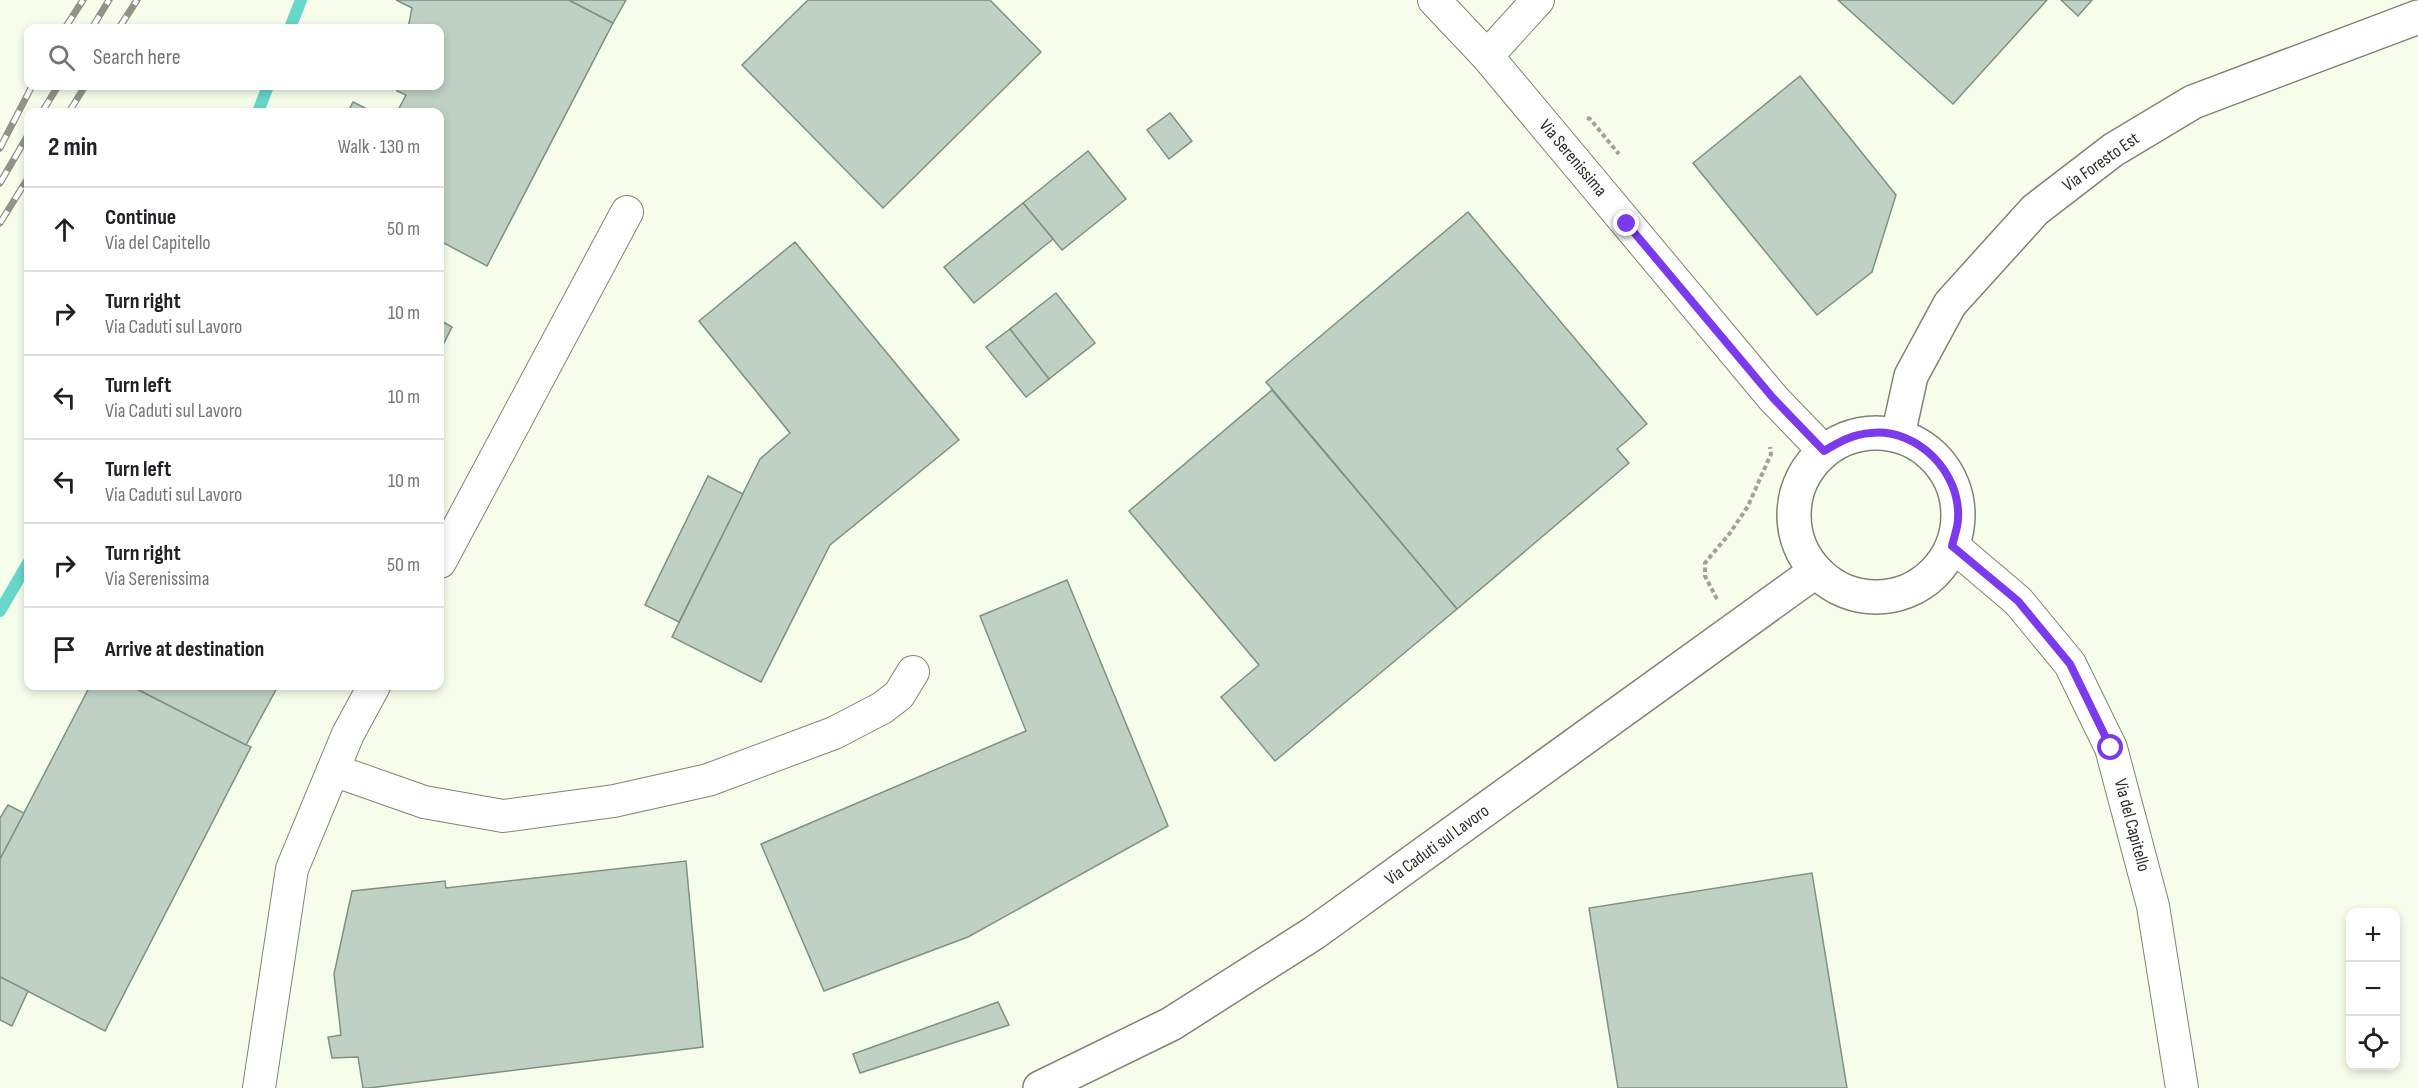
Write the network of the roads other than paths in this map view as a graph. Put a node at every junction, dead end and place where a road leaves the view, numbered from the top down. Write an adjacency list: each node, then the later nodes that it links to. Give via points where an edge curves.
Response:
1 (1434, 0): 4 (street, Via Serenissima)
2 (1539, 0): 4 (street)
3 (2418, 17): 6 (street, Via Foresto Est, via 2193,102 2113,150 2035,210 1950,304 1911,376)
4 (1487, 56): 7 (street, Via Serenissima, via 1773,398)
5 (627, 212): 9 (street)
6 (1898, 435): 7 (street, via 1872,432 1846,438); 8 (street, via 1923,446 1943,466 1955,491 1958,509)
7 (1824, 451): 10 (street, via 1806,472 1796,496 1794,523 1801,549)
8 (1952, 546): 10 (street, via 1931,575 1917,586 1891,595 1864,596 1838,588); 16 (street, Via del Capitello, via 2018,601 2070,664 2111,748 2153,906)
9 (444, 555)
10 (1816, 571): 15 (street, Via Caduti sul Lavoro, via 1314,933 1171,1024)
11 (913, 672): 13 (street, via 899,695 834,733 708,780 614,801 503,816 424,802)
12 (372, 690): 13 (street)
13 (333, 770): 14 (street, via 292,869)
14 (259, 1088)
15 (1040, 1088)
16 (2182, 1088)

